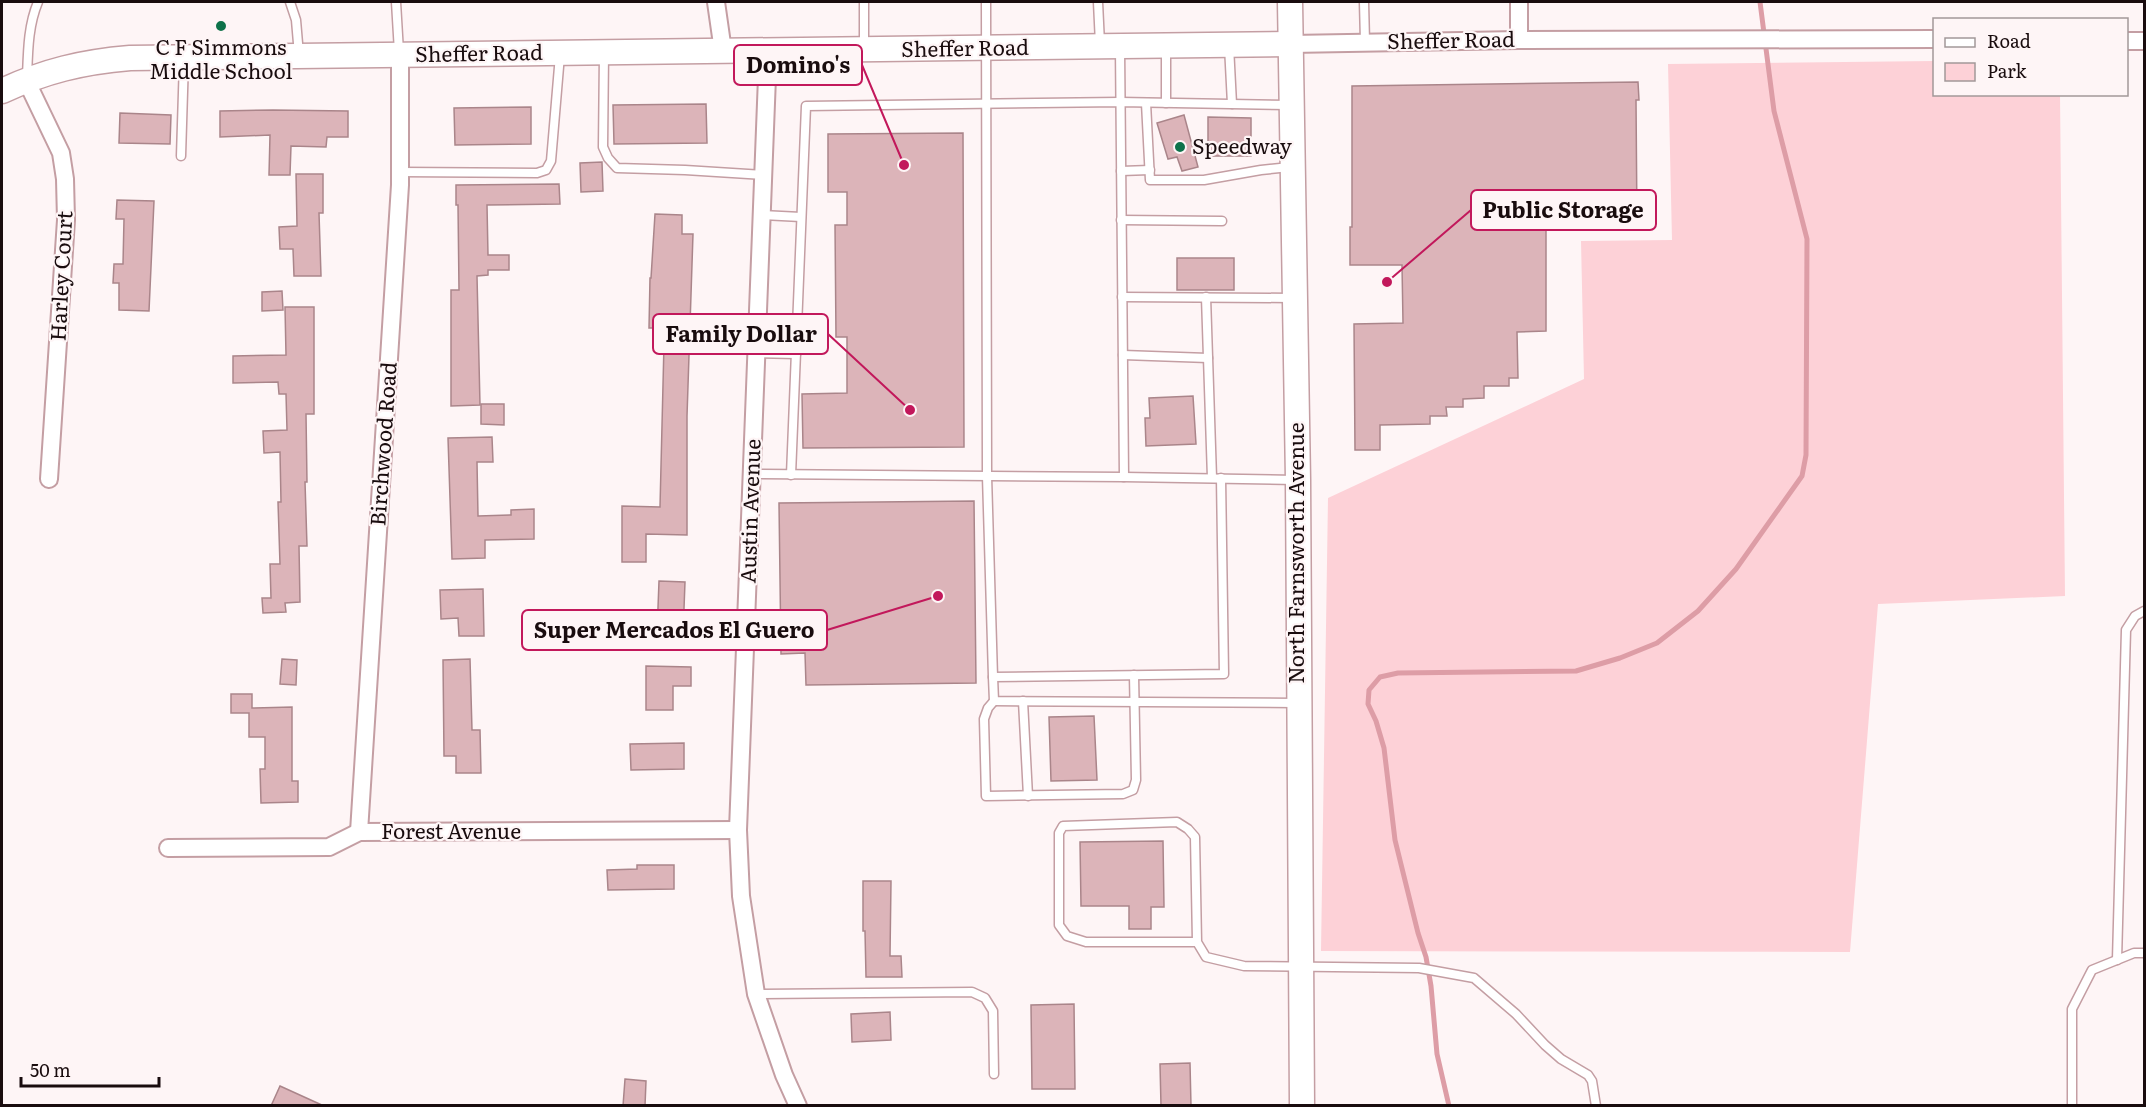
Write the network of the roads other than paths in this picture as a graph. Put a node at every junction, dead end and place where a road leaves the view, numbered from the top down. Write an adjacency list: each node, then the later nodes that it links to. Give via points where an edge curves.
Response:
1 (38, 2): 29 (lane, via 28,37)
2 (290, 2): 28 (lane)
3 (396, 2): 26 (lane)
4 (716, 2): 22 (street)
5 (864, 2): 21 (lane)
6 (986, 2): 20 (lane)
7 (1098, 2): 19 (lane)
8 (1290, 2): 16 (street, North Farnsworth Avenue)
9 (1364, 2): 15 (lane)
10 (1520, 2): 12 (street)
11 (1933, 39): 12 (street, Sheffer Road)
12 (1519, 40): 15 (street, Sheffer Road)
13 (2128, 41): 14 (street)
14 (2145, 41)
15 (1365, 42): 16 (street, Sheffer Road)
16 (1291, 44): 18 (street, Sheffer Road); 36 (street, North Farnsworth Avenue)
17 (1166, 46): 18 (street, Sheffer Road); 19 (street, Sheffer Road); 33 (lane)
18 (1229, 46): 34 (lane)
19 (1110, 47): 20 (street, Sheffer Road); 31 (lane)
20 (986, 49): 21 (street, Sheffer Road); 35 (lane)
21 (864, 50): 23 (street, Sheffer Road)
22 (723, 51): 23 (street, Sheffer Road); 25 (street, Sheffer Road)
23 (768, 51): 42 (street, Austin Avenue)
24 (560, 53): 25 (street, Sheffer Road); 26 (street, Sheffer Road); 41 (lane, via 551,161 546,170)
25 (604, 53): 42 (lane, via 603,147 617,168)
26 (400, 55): 28 (street, Sheffer Road); 41 (street, Birchwood Road)
27 (184, 56): 28 (street, Sheffer Road); 29 (street, Sheffer Road, via 95,61); 37 (lane)
28 (299, 56)
29 (27, 80): 30 (street, Sheffer Road); 59 (street, Harley Court, via 60,153 65,179 66,220)
30 (2, 91)
31 (1120, 102): 32 (lane); 35 (lane); 40 (lane)
32 (1146, 103): 33 (lane); 39 (lane)
33 (1166, 103): 34 (lane)
34 (1232, 104): 36 (lane)
35 (986, 105): 44 (lane, via 806,106); 56 (lane)
36 (1292, 105): 38 (street, North Farnsworth Avenue)
37 (181, 156)
38 (1293, 167): 39 (lane, via 1204,180 1150,180); 49 (street, North Farnsworth Avenue)
39 (1149, 170): 40 (lane)
40 (1121, 171): 45 (lane)
41 (400, 172): 70 (street, Birchwood Road)
42 (764, 175): 43 (street, Austin Avenue)
43 (762, 215): 44 (lane); 50 (street, Austin Avenue)
44 (801, 217): 51 (lane)
45 (1121, 220): 46 (lane); 47 (lane)
46 (1222, 221)
47 (1122, 297): 48 (lane); 52 (lane)
48 (1206, 297): 49 (lane); 53 (lane)
49 (1296, 298): 60 (street, North Farnsworth Avenue)
50 (757, 353): 51 (lane); 54 (street, Austin Avenue)
51 (796, 354): 55 (lane)
52 (1123, 355): 53 (lane); 57 (lane)
53 (1208, 358): 58 (lane)
54 (752, 474): 55 (lane); 69 (street, Austin Avenue)
55 (790, 475): 56 (lane)
56 (987, 476): 57 (lane); 63 (lane)
57 (1124, 477): 58 (lane)
58 (1217, 478): 60 (lane); 62 (lane, via 1224,674)
59 (49, 479)
60 (1298, 480): 67 (street, North Farnsworth Avenue)
61 (2145, 611): 74 (lane, via 2135,616 2126,630)
62 (1134, 675): 63 (lane); 66 (lane)
63 (993, 677): 64 (lane)
64 (994, 701): 65 (lane); 68 (lane, via 984,719 986,796)
65 (1023, 701): 66 (lane); 68 (lane)
66 (1135, 702): 67 (lane); 68 (lane, via 1137,780 1133,790 1123,794)
67 (1298, 703): 75 (street, North Farnsworth Avenue)
68 (1028, 796)
69 (738, 830): 70 (street, Forest Avenue); 76 (street, Austin Avenue, via 741,896)
70 (359, 832): 71 (street, Forest Avenue, via 329,848)
71 (168, 848)
72 (1197, 942): 72 (lane, via 1195,837 1188,829 1177,822 1063,826 1059,833 1059,925 1067,936 1086,942); 75 (lane, via 1206,957 1244,966)
73 (2145, 953): 74 (lane)
74 (2117, 960): 81 (lane, via 2092,970 2072,1009)
75 (1300, 967): 79 (street, North Farnsworth Avenue); 80 (lane, via 1419,968 1474,978 1561,1059 1588,1075)
76 (756, 994): 77 (lane, via 972,992 986,998 993,1011); 78 (street, Austin Avenue)
77 (994, 1074)
78 (798, 1106)
79 (1302, 1106)
80 (1596, 1106)
81 (2072, 1106)

